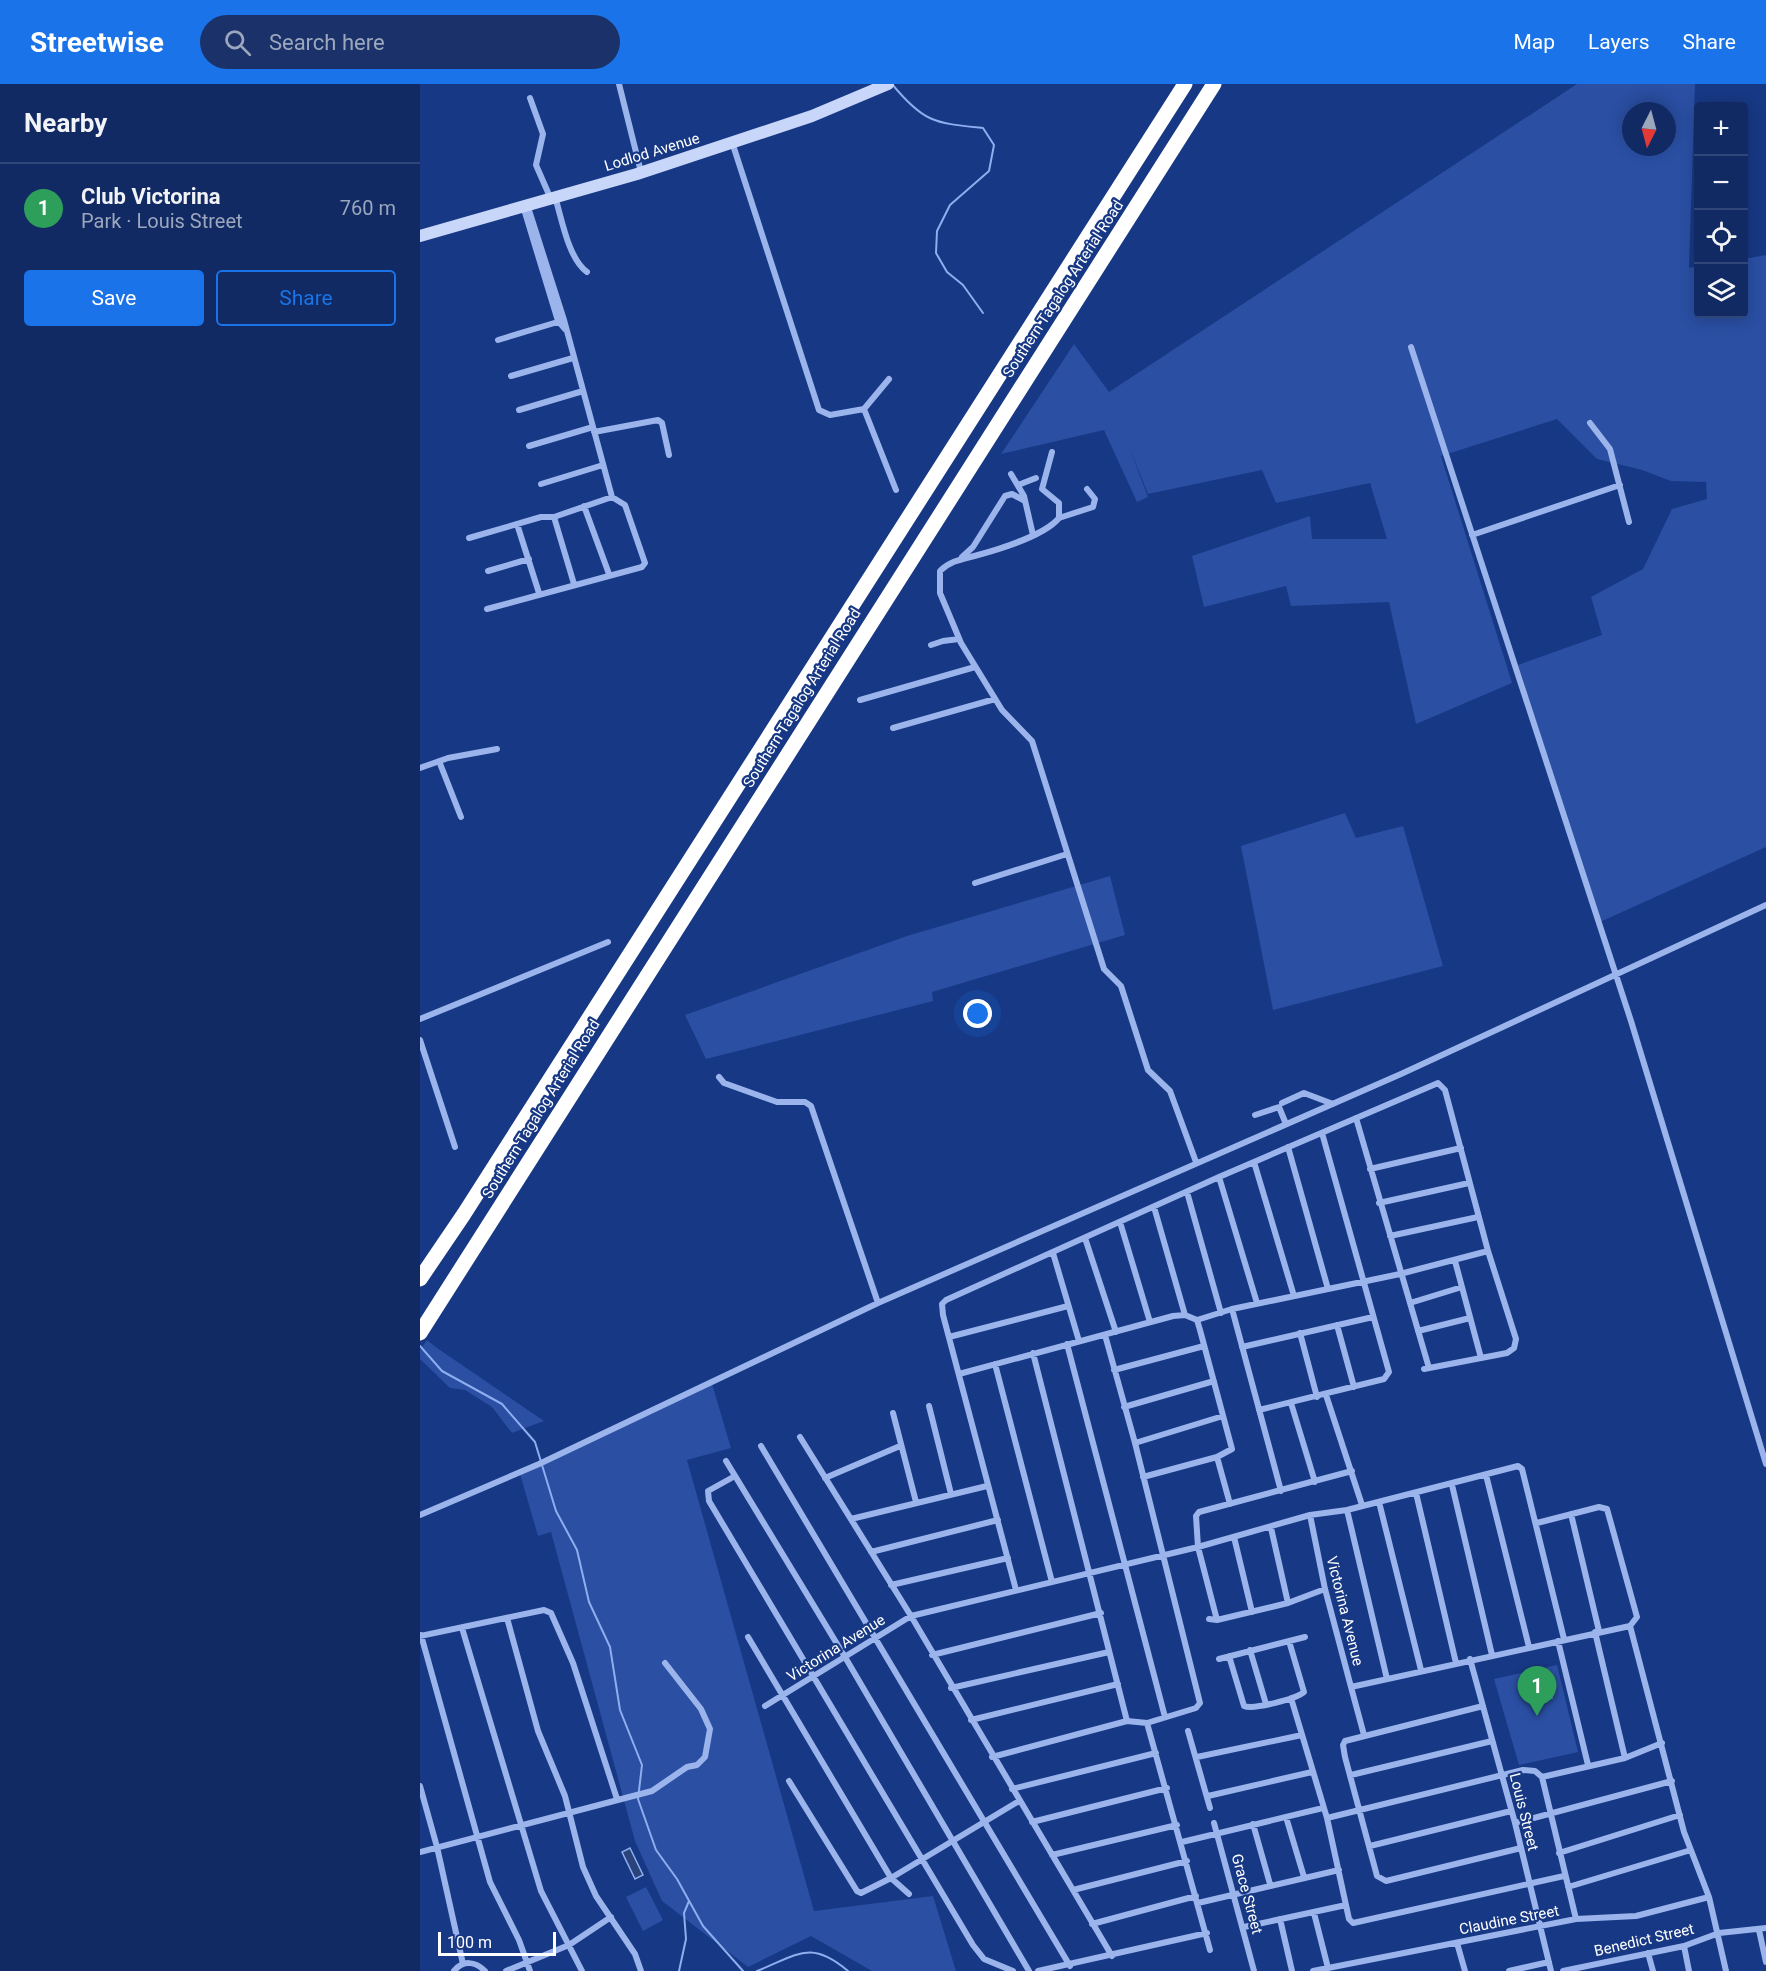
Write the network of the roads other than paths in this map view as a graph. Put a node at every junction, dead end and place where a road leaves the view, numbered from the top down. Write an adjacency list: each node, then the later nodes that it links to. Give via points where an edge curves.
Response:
1 (619, 84): 7 (street)
2 (1185, 84): 94 (highway, Southern Tagalog Arterial Road)
3 (1214, 84): 113 (highway, Southern Tagalog Arterial Road)
4 (885, 86): 6 (main road, Lodlod Avenue, via 812,116)
5 (530, 98): 8 (street, via 543,134 536,165)
6 (732, 142): 7 (main road, Lodlod Avenue); 19 (street, via 819,410 830,415)
7 (641, 172): 8 (main road, Lodlod Avenue)
8 (552, 197): 9 (main road, Lodlod Avenue); 11 (street, via 575,255)
9 (525, 205): 10 (main road, Lodlod Avenue); 12 (street)
10 (420, 236)
11 (587, 272)
12 (561, 321): 13 (street); 15 (street)
13 (498, 340)
14 (1411, 347): 42 (street)
15 (573, 358): 16 (street); 18 (street)
16 (511, 376)
17 (889, 379): 19 (street)
18 (583, 391): 20 (street); 22 (street)
19 (864, 409): 33 (street)
20 (519, 410)
21 (1590, 423): 31 (street, via 1610,449)
22 (594, 429): 23 (street); 25 (street, via 658,420); 26 (street)
23 (529, 446)
24 (1052, 452): 38 (street, via 1042,489 1059,503)
25 (669, 454)
26 (603, 465): 29 (street); 34 (street)
27 (1011, 474): 30 (street)
28 (1036, 478): 30 (street)
29 (541, 484)
30 (1018, 485): 35 (street)
31 (1620, 485): 39 (street); 42 (street)
32 (1088, 489): 38 (street, via 1095,500 1093,507)
33 (896, 490)
34 (612, 497): 36 (street); 47 (street, via 625,505 645,563)
35 (1025, 501): 41 (street); 45 (street, via 1012,494 1005,496 973,547)
36 (584, 506): 37 (street); 47 (street)
37 (554, 517): 40 (street); 48 (street)
38 (1059, 518): 41 (street)
39 (1629, 522)
40 (517, 524): 43 (street); 44 (street)
41 (1033, 535): 45 (street)
42 (1472, 535): 65 (street)
43 (469, 538)
44 (529, 559): 46 (street); 49 (street)
45 (959, 560): 51 (street, via 948,563 939,576 940,593)
46 (488, 571)
47 (609, 574): 48 (street)
48 (574, 584): 49 (street)
49 (539, 593): 50 (street)
50 (487, 609)
51 (959, 639): 52 (street); 53 (street)
52 (931, 645)
53 (975, 667): 54 (street); 55 (street)
54 (995, 699): 56 (street); 61 (street, via 1032,741)
55 (860, 700)
56 (893, 728)
57 (497, 749): 58 (street)
58 (439, 761): 59 (street); 60 (street)
59 (420, 768)
60 (461, 817)
61 (1067, 854): 62 (street); 79 (street, via 1104,969 1121,986 1148,1070 1174,1098)
62 (975, 882)
63 (1766, 905): 65 (street)
64 (608, 942): 66 (street)
65 (1616, 974): 70 (street); 142 (street)
66 (420, 1019)
67 (420, 1040): 75 (street)
68 (718, 1077): 99 (street, via 724,1083 770,1100 805,1102 811,1106)
69 (1282, 1103): 70 (street, via 1304,1093)
70 (1333, 1104): 73 (street)
71 (1255, 1115): 73 (street, via 1279,1107)
72 (1356, 1118): 74 (street); 77 (street, via 1441,1083); 80 (street)
73 (1286, 1124): 79 (street)
74 (1322, 1133): 76 (street); 95 (street)
75 (455, 1147)
76 (1288, 1147): 78 (street); 97 (street)
77 (1461, 1148): 80 (street); 82 (street)
78 (1254, 1161): 81 (street); 98 (street)
79 (1196, 1162): 99 (street)
80 (1370, 1169): 84 (street)
81 (1220, 1177): 83 (street); 100 (street)
82 (1469, 1183): 84 (street); 86 (street)
83 (1187, 1192): 85 (street); 104 (street)
84 (1379, 1203): 88 (street)
85 (1154, 1207): 87 (street); 105 (street)
86 (1478, 1217): 88 (street); 90 (street)
87 (1120, 1222): 89 (street); 109 (street)
88 (1390, 1236): 93 (street)
89 (1085, 1238): 91 (street); 112 (street)
90 (1488, 1251): 92 (street); 122 (street, via 1516,1339 1508,1353)
91 (1053, 1253): 102 (street); 116 (street, via 946,1300 942,1308)
92 (1455, 1261): 93 (street); 96 (street)
93 (1400, 1274): 95 (street); 101 (street)
94 (420, 1279)
95 (1364, 1280): 97 (street); 106 (street)
96 (1462, 1287): 101 (street); 107 (street)
97 (1328, 1289): 98 (street)
98 (1294, 1296): 100 (street)
99 (878, 1303): 160 (street, via 539,1464)
100 (1257, 1303): 103 (street)
101 (1410, 1303): 111 (street)
102 (1068, 1306): 116 (street); 117 (street)
103 (1232, 1309): 104 (street); 120 (street)
104 (1221, 1313): 108 (street)
105 (1185, 1315): 108 (street); 109 (street)
106 (1373, 1317): 110 (street); 127 (street, via 1389,1372 1384,1379)
107 (1470, 1318): 111 (street); 122 (street)
108 (1197, 1320): 119 (street)
109 (1150, 1322): 112 (street)
110 (1337, 1325): 114 (street); 127 (street)
111 (1418, 1331): 122 (street, via 1427,1368)
112 (1116, 1332): 115 (street)
113 (420, 1333)
114 (1300, 1333): 120 (street); 129 (street)
115 (1105, 1335): 117 (street); 124 (street)
116 (949, 1337): 125 (street)
117 (1079, 1341): 118 (street)
118 (1067, 1344): 121 (street); 171 (street)
119 (1204, 1346): 124 (street); 126 (street)
120 (1242, 1347): 133 (street)
121 (1033, 1353): 123 (street); 172 (street)
122 (1481, 1358)
123 (995, 1364): 125 (street); 173 (street)
124 (1114, 1370): 132 (street)
125 (959, 1374): 150 (street)
126 (1214, 1380): 132 (street); 135 (street)
127 (1354, 1387): 128 (street)
128 (1326, 1395): 129 (street); 143 (street)
129 (1317, 1396): 130 (street)
130 (1291, 1403): 133 (street); 148 (street)
131 (929, 1407): 153 (street)
132 (1124, 1407): 137 (street)
133 (1259, 1410): 151 (street)
134 (893, 1413): 139 (street)
135 (1223, 1416): 137 (street); 140 (street, via 1232,1449)
136 (800, 1437): 147 (street)
137 (1135, 1443): 146 (street)
138 (761, 1446): 190 (street)
139 (900, 1446): 147 (street); 154 (street)
140 (1217, 1457): 146 (street); 156 (street)
141 (726, 1461): 145 (street)
142 (1766, 1464)
143 (1352, 1471): 148 (street); 157 (street)
144 (1486, 1475): 149 (street); 164 (street, via 1518,1466 1522,1469); 193 (street)
145 (735, 1476): 199 (street); 205 (street, via 708,1491 709,1501)
146 (1143, 1477): 169 (street)
147 (825, 1478): 162 (street)
148 (1315, 1482): 151 (street)
149 (1452, 1485): 152 (street); 197 (street)
150 (987, 1486): 153 (street); 163 (street)
151 (1281, 1491): 156 (street)
152 (1416, 1493): 155 (street); 203 (street)
153 (951, 1494): 154 (street)
154 (916, 1502): 162 (street)
155 (1379, 1502): 157 (street); 204 (street)
156 (1230, 1504): 167 (street, via 1196,1516)
157 (1362, 1505): 158 (street)
158 (1347, 1510): 161 (street); 206 (street)
159 (1571, 1514): 164 (street); 184 (street, via 1599,1507 1607,1509 1637,1617); 186 (street)
160 (420, 1515)
161 (1310, 1515): 165 (street, Victorina Avenue); 175 (street, Victorina Avenue)
162 (851, 1519): 168 (street)
163 (998, 1520): 168 (street); 170 (street)
164 (1537, 1523): 191 (street)
165 (1271, 1528): 166 (street, Victorina Avenue); 177 (street)
166 (1234, 1537): 167 (street, Victorina Avenue); 178 (street)
167 (1198, 1547): 169 (street, Victorina Avenue); 183 (street)
168 (871, 1552): 174 (street)
169 (1161, 1555): 171 (street, Victorina Avenue); 215 (street, via 1200,1703)
170 (1008, 1558): 174 (street); 176 (street)
171 (1125, 1563): 172 (street, Victorina Avenue); 215 (street)
172 (1090, 1572): 173 (street, Victorina Avenue); 179 (street)
173 (1052, 1582): 176 (street, Victorina Avenue)
174 (891, 1585): 180 (street)
175 (1325, 1589): 177 (street); 209 (street, Victorina Avenue)
176 (1016, 1590): 180 (street, Victorina Avenue)
177 (1288, 1603): 178 (street)
178 (1252, 1612): 183 (street)
179 (1101, 1613): 195 (street); 196 (street)
180 (911, 1616): 190 (street, Victorina Avenue); 196 (street)
181 (507, 1618): 185 (street); 239 (street, via 551,1613 573,1663); 246 (street, via 538,1731)
182 (1209, 1619): 183 (street)
183 (1217, 1620)
184 (1630, 1626): 186 (street, Victorina Avenue); 223 (street)
185 (462, 1628): 187 (street); 256 (street)
186 (1597, 1631): 191 (street, Victorina Avenue); 227 (street)
187 (420, 1636): 259 (street)
188 (748, 1637): 210 (street)
189 (1305, 1637): 192 (street)
190 (875, 1638): 199 (street, Victorina Avenue); 251 (street)
191 (1561, 1640): 193 (street, Victorina Avenue); 228 (street)
192 (1289, 1641): 194 (street); 211 (street, via 1304,1688 1301,1695)
193 (1528, 1647): 197 (street, Victorina Avenue)
194 (1250, 1650): 198 (street); 212 (street)
195 (1109, 1652): 207 (street); 208 (street)
196 (932, 1655): 208 (street)
197 (1492, 1655): 201 (street, Victorina Avenue)
198 (1229, 1656): 200 (street); 212 (street, via 1244,1707)
199 (845, 1657): 205 (street, Victorina Avenue); 260 (street)
200 (1219, 1659)
201 (1470, 1659): 203 (street, Victorina Avenue); 214 (street, Louis Street)
202 (665, 1663): 239 (street, via 701,1709 710,1729 705,1757 652,1791)
203 (1456, 1663): 204 (street, Victorina Avenue)
204 (1421, 1671): 206 (street, Victorina Avenue)
205 (813, 1675): 210 (street, Victorina Avenue); 269 (street)
206 (1387, 1679): 209 (street, Victorina Avenue)
207 (1118, 1684): 216 (street); 217 (street)
208 (951, 1688): 216 (street)
209 (1351, 1688): 221 (street)
210 (782, 1696): 213 (street, Victorina Avenue); 274 (street)
211 (1291, 1698): 212 (street); 220 (street)
212 (1266, 1704)
213 (765, 1706)
214 (1484, 1706): 221 (street); 222 (street, Louis Street)
215 (1166, 1718): 218 (street)
216 (970, 1720): 225 (street)
217 (1126, 1721): 218 (street); 225 (street)
218 (1147, 1722): 224 (street)
219 (1188, 1731): 226 (street)
220 (1302, 1735): 226 (street); 229 (street)
221 (1364, 1735): 230 (street, via 1345,1741 1343,1746)
222 (1492, 1741): 230 (street); 231 (street, Louis Street)
223 (1662, 1743): 227 (street); 234 (street)
224 (1156, 1753): 236 (street); 237 (street)
225 (992, 1757): 237 (street)
226 (1197, 1757): 238 (street)
227 (1625, 1758): 228 (street)
228 (1588, 1765): 232 (street)
229 (1312, 1772): 238 (street); 242 (street)
230 (1351, 1775): 244 (street)
231 (1503, 1775): 232 (street, via 1529,1769); 244 (street); 245 (street, Louis Street)
232 (1542, 1777): 247 (street)
233 (789, 1781): 274 (street, via 857,1891 865,1893)
234 (1672, 1781): 247 (street); 248 (street)
235 (420, 1786): 243 (street)
236 (1167, 1788): 252 (street); 257 (street)
237 (1012, 1789): 240 (street)
238 (1208, 1796): 241 (street)
239 (617, 1799): 246 (street)
240 (1018, 1801): 251 (street); 252 (street)
241 (1210, 1808)
242 (1323, 1808): 249 (street); 250 (street)
243 (423, 1809): 263 (street)
244 (1361, 1811): 250 (street); 262 (street)
245 (1511, 1811): 254 (street, Louis Street); 262 (street)
246 (569, 1812): 256 (street); 285 (street, via 584,1867 596,1896)
247 (1550, 1815): 254 (street); 267 (street)
248 (1680, 1815): 265 (street); 267 (street)
249 (1286, 1817): 255 (street); 273 (street)
250 (1327, 1818): 271 (street)
251 (985, 1820): 260 (street); 303 (street)
252 (1032, 1822): 268 (street)
253 (1215, 1823): 258 (street, Grace Street)
254 (1515, 1823): 264 (street, Louis Street)
255 (1253, 1824): 258 (street); 276 (street)
256 (522, 1825): 259 (street); 295 (street, via 541,1891)
257 (1177, 1825): 261 (street); 268 (street)
258 (1217, 1833): 261 (street); 279 (street, Grace Street)
259 (476, 1837): 263 (street); 304 (street, via 494,1892 516,1932)
260 (952, 1840): 269 (street); 314 (street)
261 (1182, 1842): 270 (street)
262 (1370, 1846): 264 (street, via 1377,1876 1386,1881)
263 (437, 1847): 266 (street); 302 (street)
264 (1521, 1848): 275 (street, Louis Street)
265 (1691, 1850): 277 (street); 281 (street)
266 (420, 1852)
267 (1560, 1853): 272 (street)
268 (1052, 1855): 278 (street)
269 (921, 1859): 274 (street); 313 (street, via 979,1954)
270 (1187, 1861): 278 (street); 282 (street)
271 (1339, 1870): 273 (street); 283 (street)
272 (1564, 1876): 275 (street); 277 (street)
273 (1304, 1877): 276 (street)
274 (891, 1878): 280 (street)
275 (1530, 1883): 283 (street, via 1359,1923 1349,1919); 290 (street, Louis Street)
276 (1270, 1884): 279 (street)
277 (1568, 1887): 287 (street)
278 (1072, 1890): 288 (street)
279 (1234, 1893): 282 (street); 289 (street, Grace Street)
280 (909, 1894)
281 (1710, 1897): 287 (street, Claudine Street, via 1636,1916); 293 (street)
282 (1197, 1899): 288 (street); 292 (street)
283 (1346, 1905): 284 (street)
284 (1314, 1912): 286 (street); 305 (street)
285 (611, 1917): 295 (street); 312 (street, via 635,1954)
286 (1280, 1919): 289 (street); 317 (street)
287 (1576, 1919): 290 (street, Claudine Street)
288 (1092, 1924): 299 (street)
289 (1244, 1927): 316 (street, Grace Street)
290 (1540, 1927): 294 (street, Claudine Street); 300 (street, Louis Street)
291 (1762, 1929): 293 (street, Benedict Street); 301 (street)
292 (1207, 1933): 297 (street); 299 (street)
293 (1719, 1933): 296 (street, Benedict Street); 325 (street)
294 (1457, 1942): 307 (street, Claudine Street); 319 (street)
295 (569, 1945): 304 (street); 311 (street)
296 (1684, 1946): 298 (street, Benedict Street); 324 (street)
297 (1210, 1950)
298 (1648, 1953): 306 (street, Benedict Street); 323 (street)
299 (1112, 1956): 303 (street)
300 (1549, 1962): 320 (street); 321 (street, Louis Street)
301 (1766, 1962)
302 (463, 1964): 308 (street); 309 (street, via 478,1965)
303 (1070, 1966): 315 (street)
304 (529, 1967): 310 (street)
305 (1328, 1968): 307 (street, Claudine Street); 318 (street, Claudine Street)
306 (1591, 1968): 322 (street, Benedict Street)
307 (1340, 1969)
308 (454, 1971)
309 (485, 1971)
310 (506, 1971)
311 (582, 1971)
312 (641, 1971)
313 (1013, 1971)
314 (1029, 1971)
315 (1038, 1971)
316 (1254, 1971)
317 (1292, 1971)
318 (1313, 1971)
319 (1464, 1971)
320 (1509, 1971)
321 (1551, 1971)
322 (1563, 1971)
323 (1653, 1971)
324 (1689, 1971)
325 (1726, 1971)

